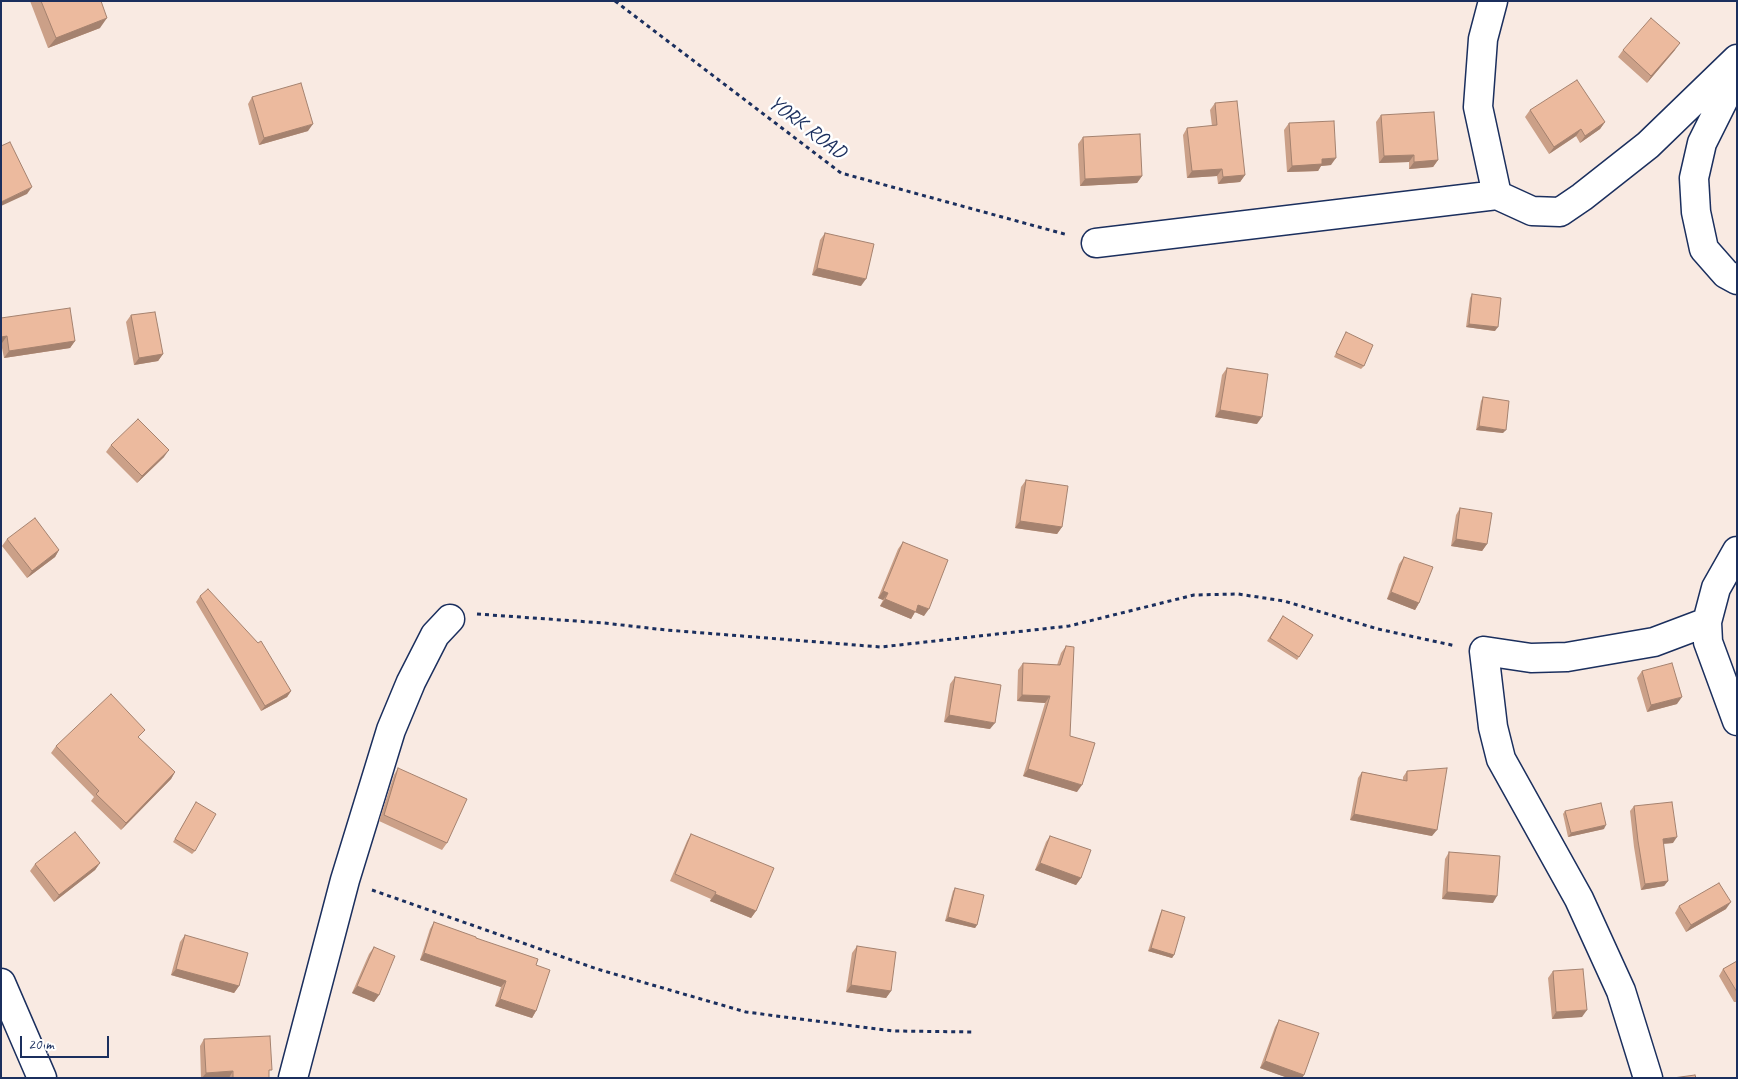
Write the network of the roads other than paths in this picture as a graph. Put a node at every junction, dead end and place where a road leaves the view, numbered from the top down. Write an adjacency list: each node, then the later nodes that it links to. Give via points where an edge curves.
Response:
1 (1493, 1): 4 (street, via 1483,39 1478,107)
2 (1737, 59): 4 (street, via 1648,145 1560,212 1532,211)
3 (1737, 73): 6 (street, via 1702,143 1694,178 1696,212 1704,249 1726,274)
4 (1497, 195): 5 (street)
5 (1096, 243)
6 (1737, 280)
7 (1737, 550): 9 (street, via 1716,588)
8 (450, 619): 13 (street, via 435,635 391,730 346,880)
9 (1707, 622): 10 (street, via 1708,642); 14 (street, via 1654,642 1568,657 1532,658 1484,650 1493,727 1501,759 1583,908 1621,991)
10 (1737, 721)
11 (1, 983): 12 (street)
12 (42, 1078)
13 (294, 1078)
14 (1648, 1078)

